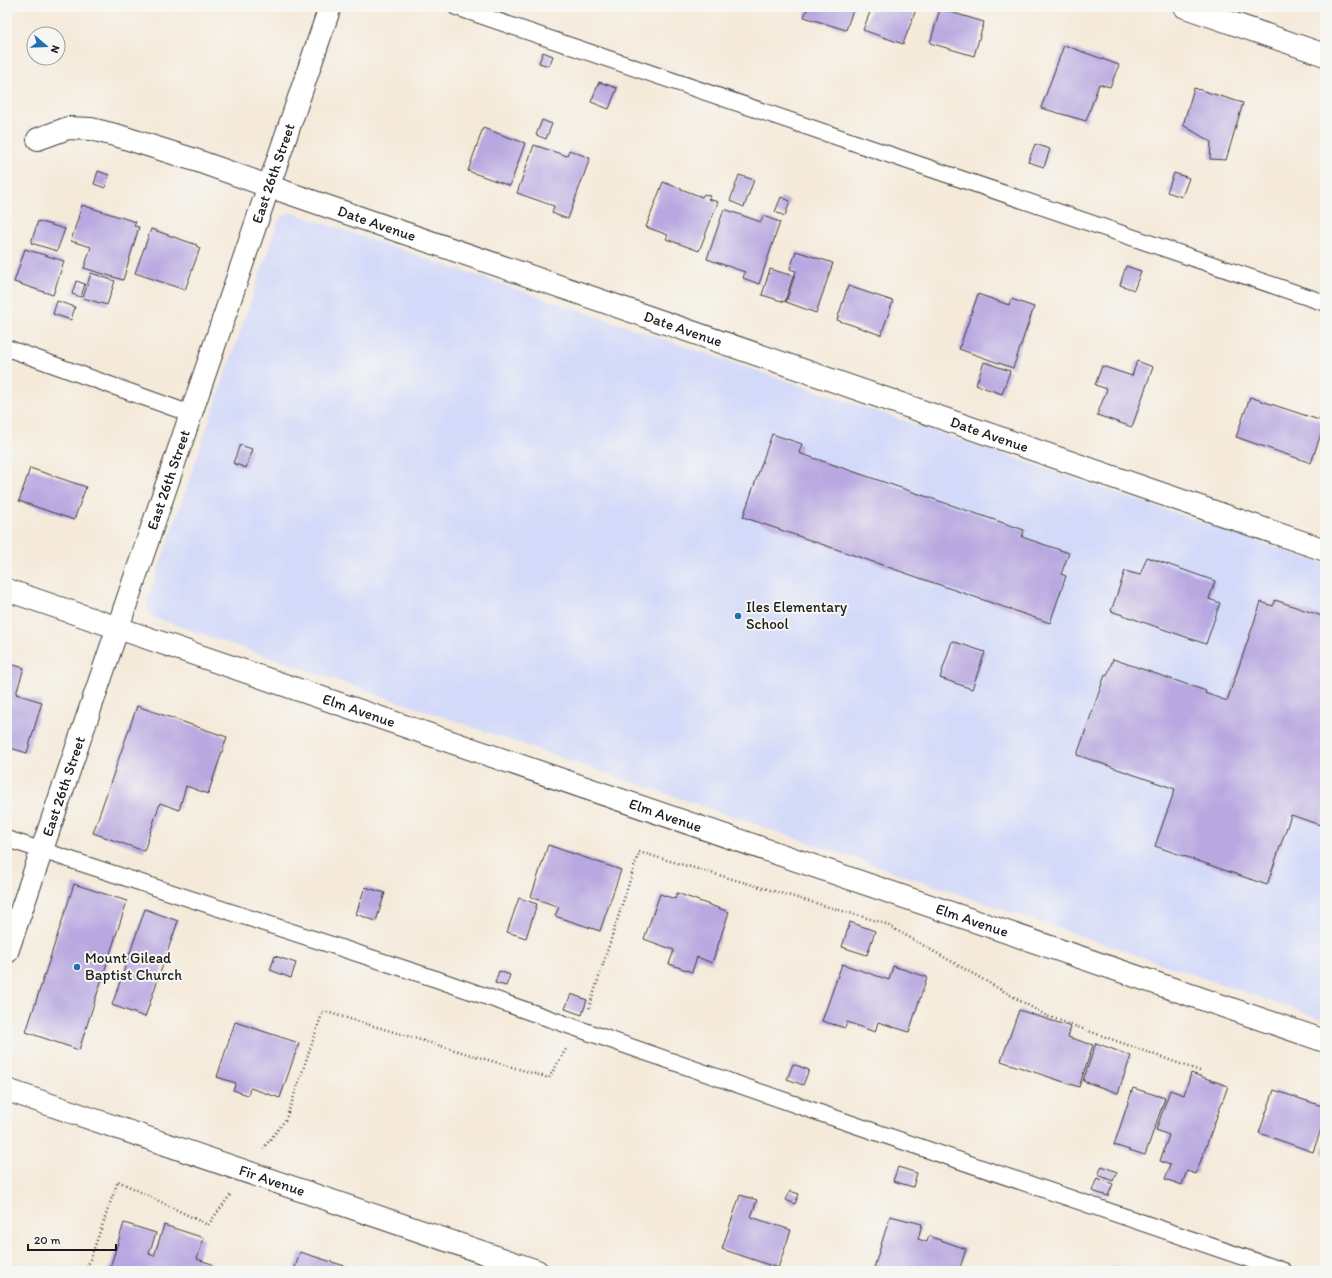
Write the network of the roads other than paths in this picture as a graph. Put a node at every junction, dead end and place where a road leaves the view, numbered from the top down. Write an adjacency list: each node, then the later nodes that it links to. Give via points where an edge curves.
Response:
1 (330, 7): 6 (street, East 26th Street)
2 (456, 7): 7 (lane)
3 (1185, 7): 4 (street)
4 (1325, 55)
5 (38, 139): 6 (street, Date Avenue, via 68,128 91,129 195,160)
6 (268, 186): 9 (street, East 26th Street); 10 (street, Date Avenue)
7 (1325, 303)
8 (7, 348): 9 (lane)
9 (191, 414): 12 (street, East 26th Street)
10 (1325, 550)
11 (7, 590): 12 (street, Elm Avenue)
12 (117, 628): 14 (street, East 26th Street); 16 (street, Elm Avenue)
13 (7, 839): 14 (lane)
14 (42, 851): 15 (street, East 26th Street); 19 (lane, via 436,979)
15 (7, 952)
16 (1325, 1041)
17 (7, 1090): 18 (street, Fir Avenue)
18 (537, 1271)
19 (1284, 1271)

